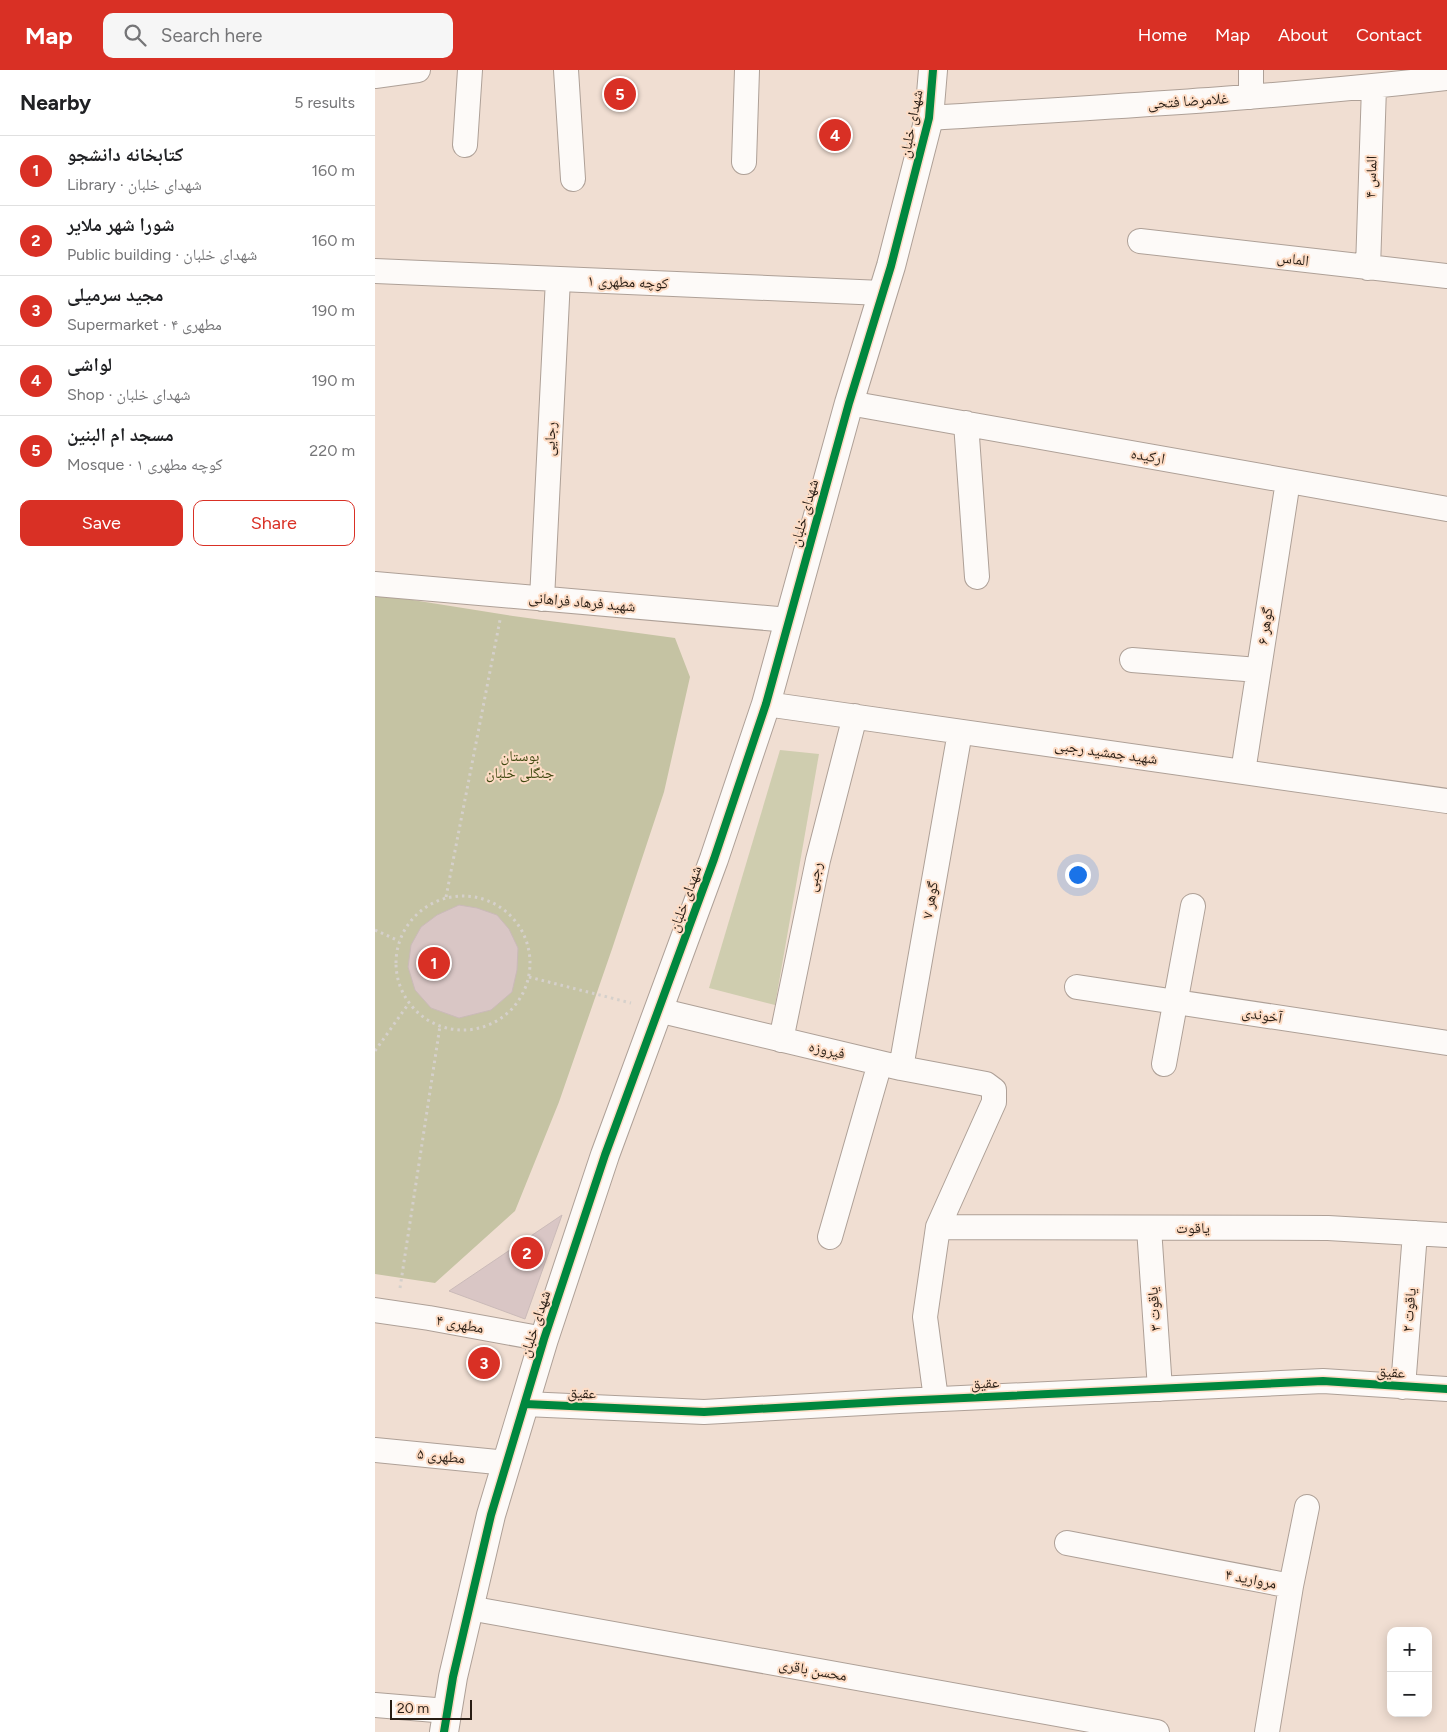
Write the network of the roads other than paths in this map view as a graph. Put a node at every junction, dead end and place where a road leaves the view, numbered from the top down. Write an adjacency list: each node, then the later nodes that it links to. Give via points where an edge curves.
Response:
1 (417, 70): 7 (street)
2 (470, 70): 12 (street)
3 (566, 70): 14 (street)
4 (747, 70): 13 (street)
5 (933, 70): 11 (street, شهدای خلبان)
6 (1251, 70): 10 (street)
7 (375, 76)
8 (1447, 78): 9 (street, غلامرضا فتحی)
9 (1374, 87): 10 (street, غلامرضا فتحی); 16 (street, الماس ۴)
10 (1251, 97): 11 (street, غلامرضا فتحی)
11 (929, 118): 20 (street, شهدای خلبان)
12 (465, 145)
13 (744, 162)
14 (573, 179)
15 (1140, 241): 16 (street, الماس)
16 (1368, 268): 18 (street, الماس)
17 (375, 271): 19 (street, کوچه مطهری ۱)
18 (1447, 276)
19 (557, 279): 20 (street, کوچه مطهری ۱); 27 (street, رجایی)
20 (882, 293): 21 (street, شهدای خلبان)
21 (849, 402): 22 (street, ارکیده); 28 (street, شهدای خلبان)
22 (966, 423): 23 (street, ارکیده); 25 (street)
23 (1288, 481): 24 (street, ارکیده); 30 (street, گوهر ۶)
24 (1447, 509)
25 (977, 577)
26 (375, 584): 27 (street, شهید فرهاد فراهانی)
27 (542, 599): 28 (street, شهید فرهاد فراهانی)
28 (789, 620): 31 (street, شهدای خلبان)
29 (1132, 660): 30 (street)
30 (1258, 670): 34 (street, گوهر ۶)
31 (766, 704): 32 (street, شهید جمشید رجبی); 39 (street, شهدای خلبان, via 714,859)
32 (855, 716): 33 (street, شهید جمشید رجبی); 40 (street, رجبی, via 817,860)
33 (960, 732): 34 (street, شهید جمشید رجبی); 43 (street, گوهر ۷)
34 (1243, 772): 35 (street, شهید جمشید رجبی)
35 (1447, 801)
36 (1193, 906): 38 (street)
37 (1077, 986): 38 (street, آخوندی)
38 (1176, 1002): 41 (street, آخوندی); 42 (street)
39 (658, 1010): 40 (street, فیروزه); 50 (street, شهدای خلبان, via 605,1155)
40 (781, 1040): 43 (street, فیروزه)
41 (1447, 1043)
42 (1164, 1064)
43 (890, 1065): 44 (street, فیروزه, via 986,1084 995,1090 994,1102); 48 (street, گوهر ۷)
44 (938, 1227): 45 (street, یاقوت); 54 (street, via 925,1317)
45 (1149, 1228): 46 (street, یاقوت, via 1328,1228); 52 (street, یاقوت ۳)
46 (1415, 1233): 47 (street, یاقوت); 51 (street, یاقوت ۲)
47 (1447, 1234)
48 (830, 1237)
49 (386, 1312): 50 (street, مطهری ۴)
50 (544, 1339): 55 (street, شهدای خلبان)
51 (1403, 1386): 52 (street, عقیق, via 1323,1381); 53 (street, عقیق)
52 (1160, 1389): 54 (street, عقیق)
53 (1447, 1389)
54 (936, 1399): 55 (street, عقیق, via 704,1412)
55 (525, 1404): 57 (street, شهدای خلبان)
56 (375, 1450): 57 (street, مطهری ۵)
57 (507, 1463): 61 (street, شهدای خلبان)
58 (1307, 1507): 60 (street)
59 (1067, 1543): 60 (street, مروارید ۴)
60 (1291, 1586): 66 (street, مروارید ۴)
61 (469, 1608): 63 (street, شهدای خلبان); 64 (street, محسن باقری)
62 (375, 1705): 63 (street)
63 (446, 1722)
64 (1109, 1728): 65 (street, محسن باقری)
65 (1157, 1732)
66 (1267, 1732)

